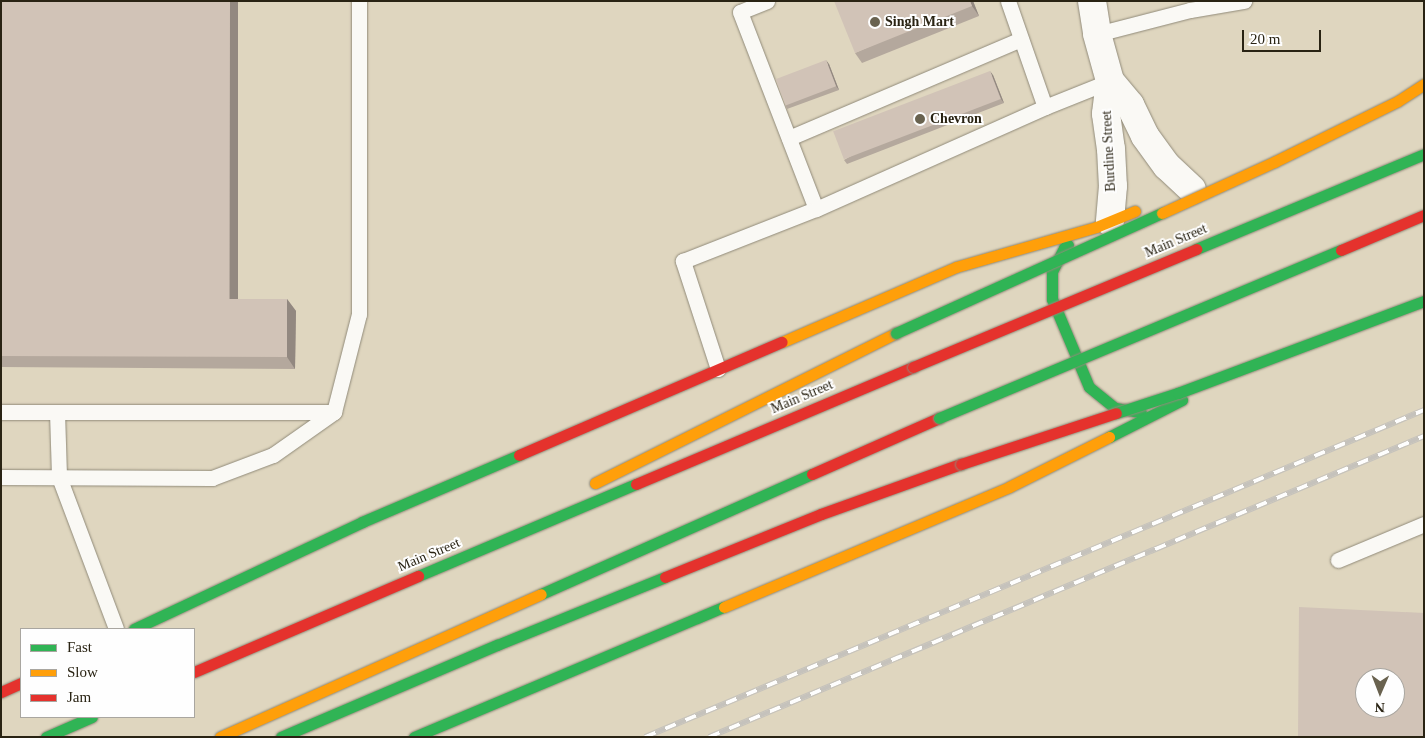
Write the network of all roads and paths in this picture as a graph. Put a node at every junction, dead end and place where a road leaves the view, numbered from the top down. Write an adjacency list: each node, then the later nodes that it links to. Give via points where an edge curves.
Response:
1 (359, 1): 25 (lane, via 359,314)
2 (767, 1): 13 (lane, via 740,12)
3 (1008, 1): 8 (lane)
4 (1092, 1): 7 (street, Burdine Street)
5 (1244, 1): 6 (lane)
6 (1190, 6): 7 (lane)
7 (1097, 34): 9 (street, Burdine Street)
8 (1021, 39): 12 (lane); 13 (lane)
9 (1110, 81): 12 (lane); 15 (street, Burdine Street, via 1130,105 1167,166); 18 (street, Burdine Street, via 1106,114 1113,186)
10 (1424, 84): 28 (highway, bridge, via 1398,101 1274,162 896,333)
11 (1424, 93): 15 (highway)
12 (1045, 107): 16 (lane)
13 (789, 138): 16 (lane)
14 (1424, 154): 34 (highway, Main Street, bridge)
15 (1192, 189): 18 (highway)
16 (816, 209): 21 (lane, via 682,262)
17 (1424, 215): 42 (highway, bridge, via 939,418)
18 (1103, 224): 21 (highway, via 956,267); 22 (highway, via 1064,248 1052,272 1052,298 1089,387 1115,408 1139,413)
19 (1424, 295): 22 (highway, via 1220,381)
20 (1424, 301): 43 (highway, bridge, via 1178,393 821,514)
21 (718, 369): 36 (highway, via 362,522)
22 (1169, 407): 44 (highway, via 1009,487)
23 (1, 412): 24 (lane)
24 (57, 412): 25 (lane); 27 (lane)
25 (334, 412): 27 (lane, via 273,454 212,478)
26 (1, 477): 27 (lane)
27 (59, 477): 35 (lane)
28 (583, 489)
29 (520, 520): 34 (highway)
30 (1424, 524): 31 (lane)
31 (1394, 536): 32 (lane); 33 (lane)
32 (1424, 536)
33 (1338, 560)
34 (351, 604): 37 (highway, Main Street)
35 (116, 628)
36 (136, 628)
37 (195, 672)
38 (20, 683): 39 (highway)
39 (1, 692)
40 (90, 718): 41 (highway)
41 (46, 737)
42 (220, 737)
43 (281, 737)
44 (414, 737)

